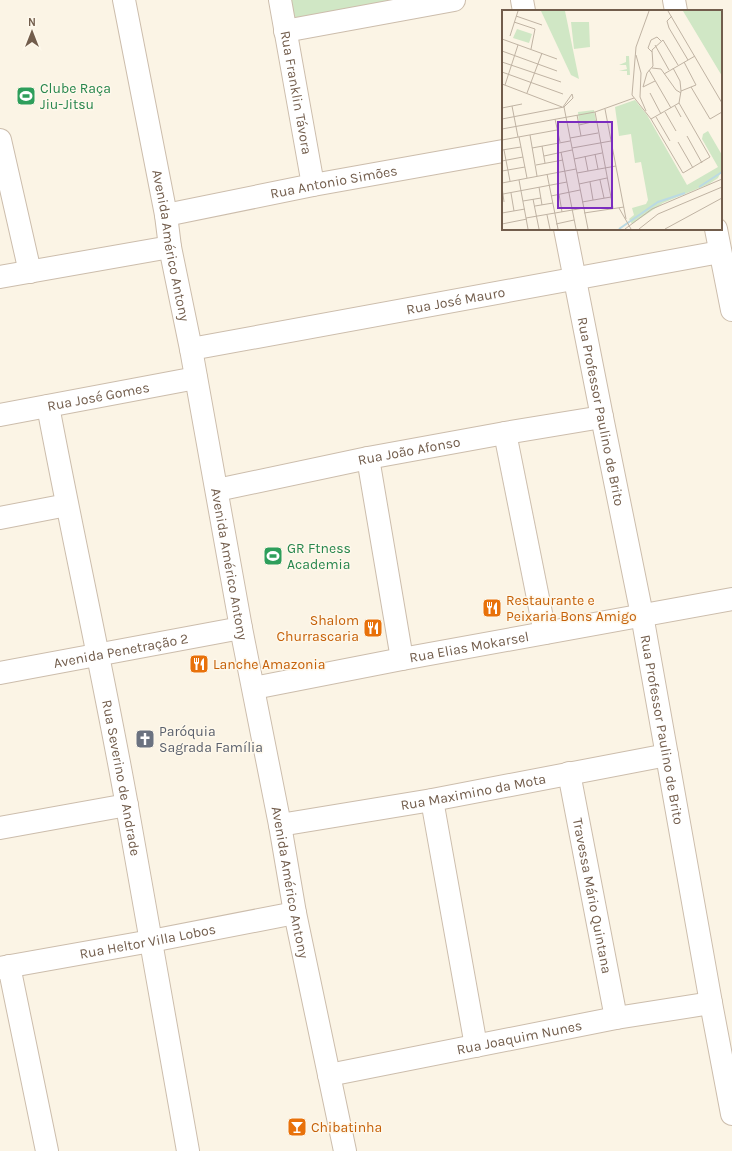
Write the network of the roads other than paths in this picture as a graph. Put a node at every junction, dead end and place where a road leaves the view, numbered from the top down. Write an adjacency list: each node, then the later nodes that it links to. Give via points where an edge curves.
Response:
1 (124, 0): 12 (street, Avenida Américo Antony)
2 (280, 0): 8 (street, Rua Franklin Távora)
3 (454, 0): 8 (street)
4 (522, 0): 6 (street)
5 (674, 0): 7 (street)
6 (524, 10)
7 (676, 10)
8 (285, 30): 11 (street, Rua Franklin Távora)
9 (0, 140): 17 (street)
10 (502, 152): 11 (street, Rua Antonio Simões)
11 (313, 185): 12 (street, Rua Antonio Simões)
12 (166, 215): 15 (street, Avenida Américo Antony)
13 (565, 230): 19 (street, Rua Professor Paulino de Brito)
14 (716, 230): 16 (street)
15 (170, 247): 17 (street); 21 (street, Avenida Américo Antony)
16 (720, 252): 19 (street, Rua José Mauro); 20 (street)
17 (30, 272): 18 (street)
18 (0, 277)
19 (575, 278): 21 (street, Rua José Mauro); 25 (street, Rua Professor Paulino de Brito)
20 (732, 310)
21 (191, 349): 22 (street, Avenida Américo Antony)
22 (196, 378): 23 (street, Rua José Gomes); 28 (street, Avenida Américo Antony)
23 (48, 406): 24 (street, Rua José Gomes); 29 (street, Rua Severino de Andrade)
24 (0, 415)
25 (602, 417): 26 (street, Rua João Afonso); 32 (street, Rua Professor Paulino de Brito)
26 (505, 433): 27 (street, Rua João Afonso); 34 (street)
27 (368, 458): 28 (street, Rua João Afonso); 36 (street)
28 (217, 490): 33 (street, Avenida Américo Antony)
29 (67, 505): 30 (street); 35 (street, Rua Severino de Andrade)
30 (0, 518)
31 (732, 599): 32 (street, Rua Elias Mokarsel)
32 (642, 615): 34 (street, Rua Elias Mokarsel); 39 (street, Rua Professor Paulino de Brito)
33 (241, 628): 35 (street, Avenida Penetração 2); 38 (street, Avenida Américo Antony)
34 (545, 633): 36 (street, Rua Elias Mokarsel)
35 (98, 655): 37 (street, Avenida Penetração 2); 42 (street, Rua Severino de Andrade)
36 (402, 659): 38 (street, Rua Elias Mokarsel)
37 (0, 674)
38 (254, 688): 43 (street, Avenida Américo Antony)
39 (667, 755): 40 (street, Rua Maximino da Mota); 48 (street, Rua Professor Paulino de Brito)
40 (569, 773): 41 (street, Rua Maximino da Mota); 49 (street, Travessa Mário Quintana)
41 (432, 800): 43 (street, Rua Maximino da Mota); 50 (street)
42 (127, 805): 44 (street); 46 (street, Rua Severino de Andrade)
43 (280, 825): 45 (street, Avenida Américo Antony)
44 (0, 828)
45 (294, 913): 46 (street, Rua Heltor Villa Lobos); 51 (street, Avenida Américo Antony)
46 (151, 941): 47 (street, Rua Heltor Villa Lobos); 54 (street, Rua Severino de Andrade)
47 (5, 967): 53 (street)
48 (711, 1002): 49 (street, Rua Joaquim Nunes); 52 (street, Rua Professor Paulino de Brito)
49 (616, 1018): 50 (street, Rua Joaquim Nunes)
50 (476, 1046): 51 (street, Rua Joaquim Nunes)
51 (329, 1075): 55 (street, Avenida Américo Antony)
52 (732, 1114)
53 (47, 1151)
54 (188, 1151)
55 (345, 1151)

